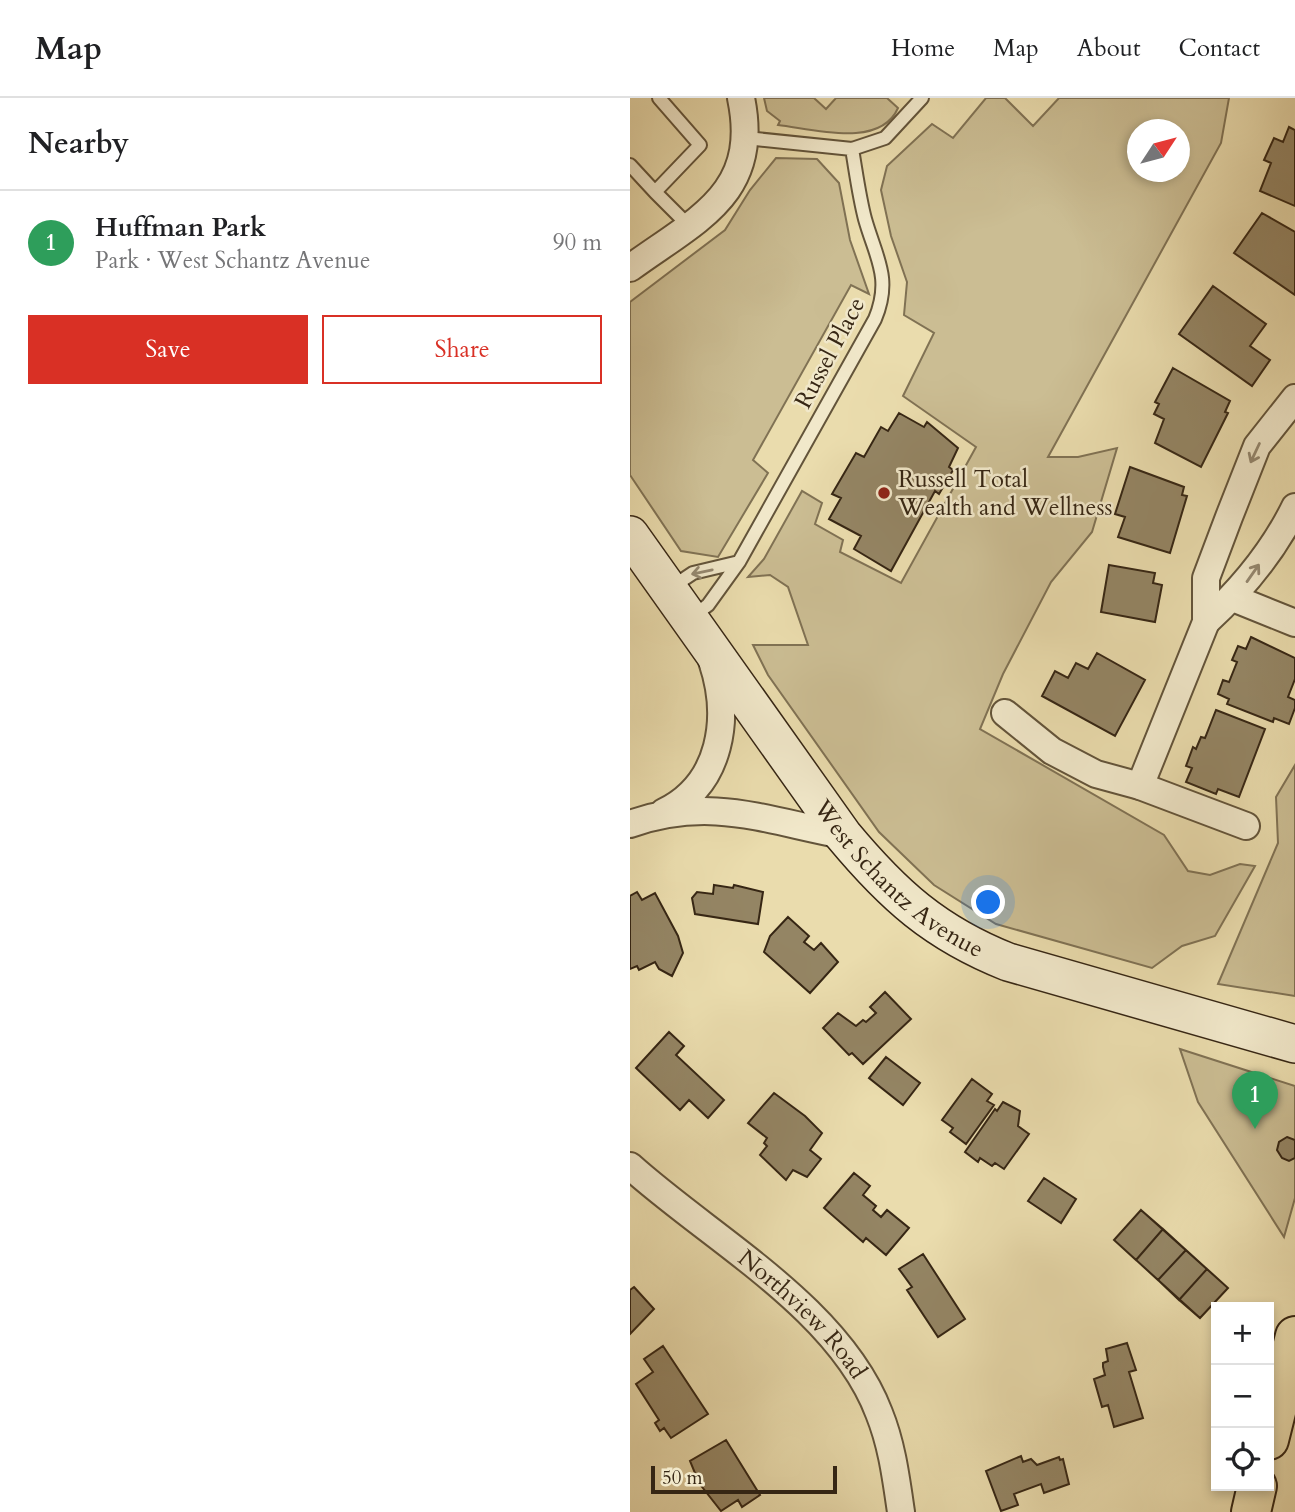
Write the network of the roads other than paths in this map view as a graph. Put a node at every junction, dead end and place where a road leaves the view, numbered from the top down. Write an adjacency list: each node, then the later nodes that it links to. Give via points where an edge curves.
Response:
1 (659, 98): 7 (lane, via 700,145)
2 (741, 98): 4 (street)
3 (922, 98): 5 (lane, via 885,138)
4 (746, 138): 5 (lane); 8 (street, via 742,163 728,190)
5 (852, 149): 13 (lane, Russel Place, via 865,217 883,274 884,298)
6 (630, 165): 7 (lane)
7 (655, 192): 8 (lane)
8 (688, 225): 9 (street)
9 (630, 268)
10 (1295, 398): 16 (street, one-way to 16, via 1257,446 1206,578)
11 (1295, 507): 15 (street, one-way to 11)
12 (630, 535): 14 (main road, West Schantz Avenue)
13 (739, 562): 14 (lane, one-way to 14, via 693,573); 18 (lane, Russel Place)
14 (668, 590): 18 (main road, West Schantz Avenue)
15 (1233, 598): 16 (street); 17 (street)
16 (1206, 622): 20 (street)
17 (1295, 623)
18 (695, 627): 21 (street, via 717,676 722,734 697,786); 24 (main road, West Schantz Avenue)
19 (1005, 713): 20 (street, via 1052,751 1096,774)
20 (1140, 786): 23 (street)
21 (656, 816): 22 (street); 24 (street, via 698,809 732,811)
22 (630, 824)
23 (1246, 826)
24 (843, 835): 25 (main road, West Schantz Avenue, via 900,898 972,948 1079,984)
25 (1295, 1044)
26 (630, 1166): 30 (street, Northview Road, via 791,1295 850,1361 878,1410 891,1447)
27 (1295, 1336): 28 (main road)
28 (1272, 1428)
29 (1256, 1491): 31 (main road)
30 (901, 1512)
31 (1251, 1512)

